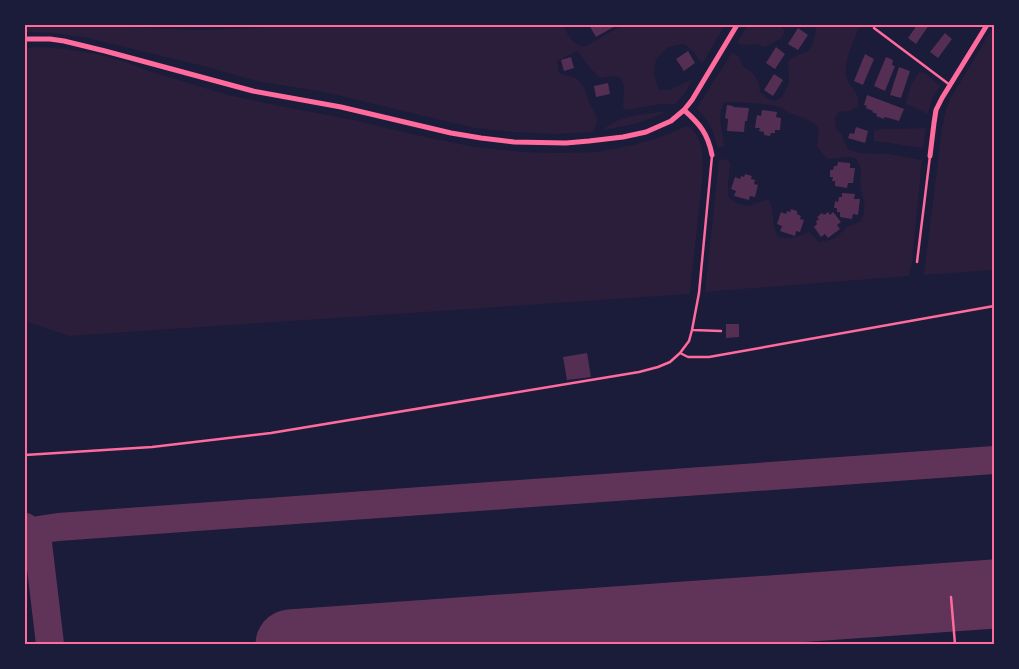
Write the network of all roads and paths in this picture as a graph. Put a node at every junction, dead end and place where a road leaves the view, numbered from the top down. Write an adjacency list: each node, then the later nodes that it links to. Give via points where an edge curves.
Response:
1 (737, 25): 6 (street)
2 (987, 25): 5 (street)
3 (874, 28): 5 (lane)
4 (25, 40): 6 (street, via 50,39 72,43 253,91 451,133 514,142 566,143 622,137 658,127)
5 (950, 85): 8 (street, via 936,110)
6 (684, 110): 7 (street, via 704,132)
7 (712, 155): 11 (lane, via 699,293)
8 (930, 156): 9 (lane)
9 (917, 262)
10 (994, 306): 13 (lane, via 709,357 688,357)
11 (692, 330): 12 (lane); 13 (lane)
12 (721, 331)
13 (680, 353): 14 (lane, via 670,362 639,372 270,433 152,447)
14 (25, 455)
15 (951, 597): 16 (lane)
16 (954, 644)

